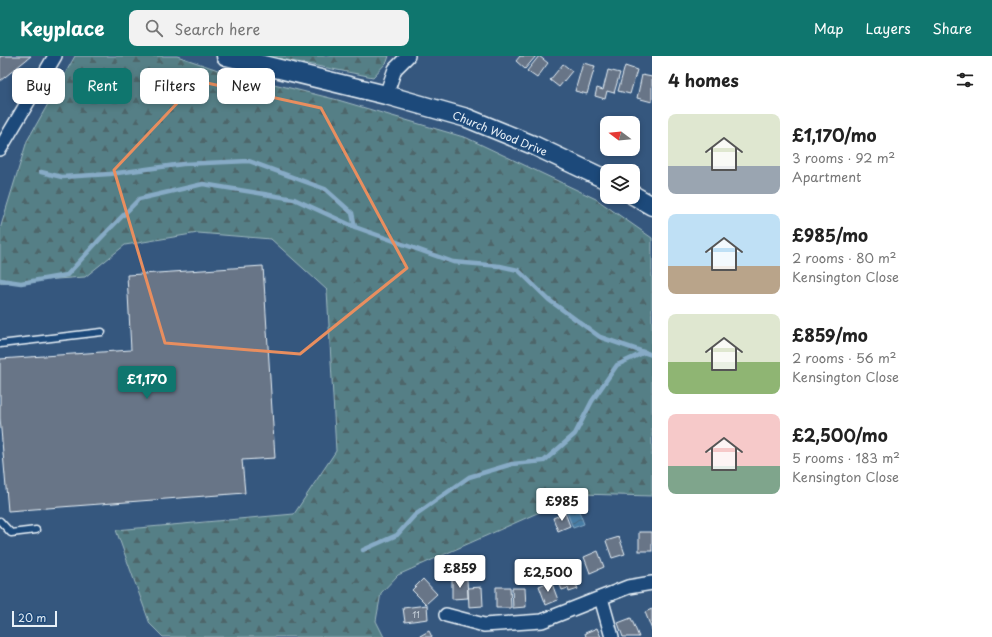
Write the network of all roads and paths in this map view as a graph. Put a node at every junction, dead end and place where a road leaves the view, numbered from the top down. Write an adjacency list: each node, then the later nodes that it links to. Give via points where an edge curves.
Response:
1 (55, 56): 5 (street)
2 (226, 56): 4 (street, Church Wood Drive)
3 (408, 56): 4 (street, via 395,69)
4 (386, 95): 6 (street, Church Wood Drive, via 467,118)
5 (0, 149)
6 (600, 177)
7 (640, 199): 8 (street)
8 (652, 206)
9 (102, 332): 10 (lane)
10 (0, 344)
11 (0, 521): 12 (lane, via 11,533)
12 (36, 530)
13 (652, 583): 14 (street)
14 (601, 598): 15 (street, via 542,621 484,625); 16 (street)
15 (446, 615)
16 (612, 637)

